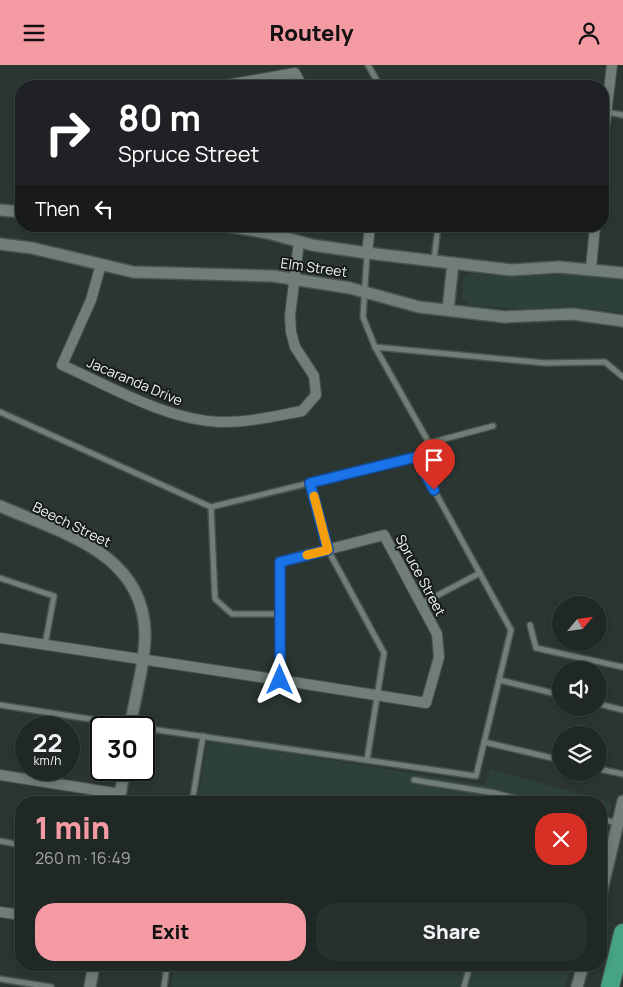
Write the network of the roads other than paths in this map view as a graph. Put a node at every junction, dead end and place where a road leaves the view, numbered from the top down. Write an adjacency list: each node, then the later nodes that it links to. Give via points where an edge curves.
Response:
1 (368, 65): 5 (lane)
2 (612, 65): 6 (street)
3 (255, 80): 4 (street, via 295,73)
4 (299, 80)
5 (377, 80)
6 (609, 83)
7 (609, 109): 8 (lane)
8 (623, 115)
9 (0, 210): 10 (street)
10 (15, 211)
11 (255, 232): 15 (street, Elm Street)
12 (369, 232): 17 (street)
13 (437, 232): 18 (lane)
14 (594, 232): 21 (street)
15 (299, 241): 17 (street, Elm Street); 23 (street, Jacaranda Drive)
16 (0, 244): 20 (street, Elm Street)
17 (367, 253): 18 (street, Elm Street); 24 (lane)
18 (434, 261): 19 (street, Elm Street)
19 (453, 263): 21 (street, Elm Street, via 511,270); 25 (street)
20 (101, 264): 23 (street, Elm Street, via 154,274 239,273); 23 (street, Jacaranda Drive, via 91,300 62,365 171,412 219,422 240,422 302,411 316,395 314,375 295,347 291,332)
21 (591, 268): 22 (street, Elm Street)
22 (623, 273)
23 (294, 279): 24 (street, Elm Street, via 330,283)
24 (364, 292): 25 (street, Elm Street, via 398,302); 27 (lane, via 363,317)
25 (448, 310): 26 (street, Elm Street, via 505,317 573,314)
26 (623, 321)
27 (375, 347): 28 (lane, via 545,363 605,362); 30 (lane, via 429,443)
28 (623, 377)
29 (0, 412): 33 (lane)
30 (493, 427)
31 (310, 483): 33 (lane); 34 (lane); 35 (lane, via 416,457)
32 (0, 507): 42 (street, Beech Street, via 94,548 118,566 141,604 145,635)
33 (211, 507): 38 (lane, via 215,599 232,614)
34 (328, 550): 37 (street, Spruce Street, via 384,535); 38 (street, Spruce Street, via 280,562); 47 (lane, via 384,653)
35 (480, 573): 37 (lane); 45 (lane, via 511,629)
36 (0, 578): 41 (lane, via 54,596)
37 (421, 605): 47 (street, Spruce Street, via 440,645 426,703)
38 (280, 614): 44 (street, Spruce Street)
39 (530, 625): 43 (lane, via 536,648)
40 (0, 638): 41 (street, Spruce Street)
41 (45, 645): 42 (street, Spruce Street)
42 (142, 660): 44 (street, Spruce Street); 51 (street, Beech Street)
43 (623, 667)
44 (280, 680): 47 (street, Spruce Street)
45 (499, 680): 46 (lane); 55 (lane)
46 (552, 693)
47 (376, 695): 57 (lane)
48 (0, 705): 52 (lane)
49 (607, 706): 50 (lane)
50 (623, 710)
51 (137, 716)
52 (90, 720)
53 (155, 730): 54 (lane)
54 (202, 736): 57 (lane); 65 (lane)
55 (484, 742): 56 (lane); 57 (lane, via 476,776)
56 (552, 758)
57 (367, 760)
58 (607, 771): 59 (lane)
59 (623, 774)
60 (0, 775): 63 (street)
61 (414, 780): 66 (lane)
62 (122, 781): 64 (street)
63 (110, 796)
64 (120, 796)
65 (193, 796)
66 (492, 796)
67 (623, 801): 69 (street)
68 (607, 821): 69 (lane)
69 (618, 824): 72 (street)
70 (0, 841): 71 (lane)
71 (15, 844)
72 (607, 860)
73 (0, 912): 74 (street)
74 (15, 914)
75 (623, 933): 86 (highway)
76 (93, 971): 82 (street)
77 (166, 971): 83 (lane)
78 (468, 971): 84 (lane)
79 (582, 971): 85 (street)
80 (0, 979): 81 (lane)
81 (50, 987)
82 (90, 987)
83 (164, 987)
84 (464, 987)
85 (578, 987)
86 (610, 987)

